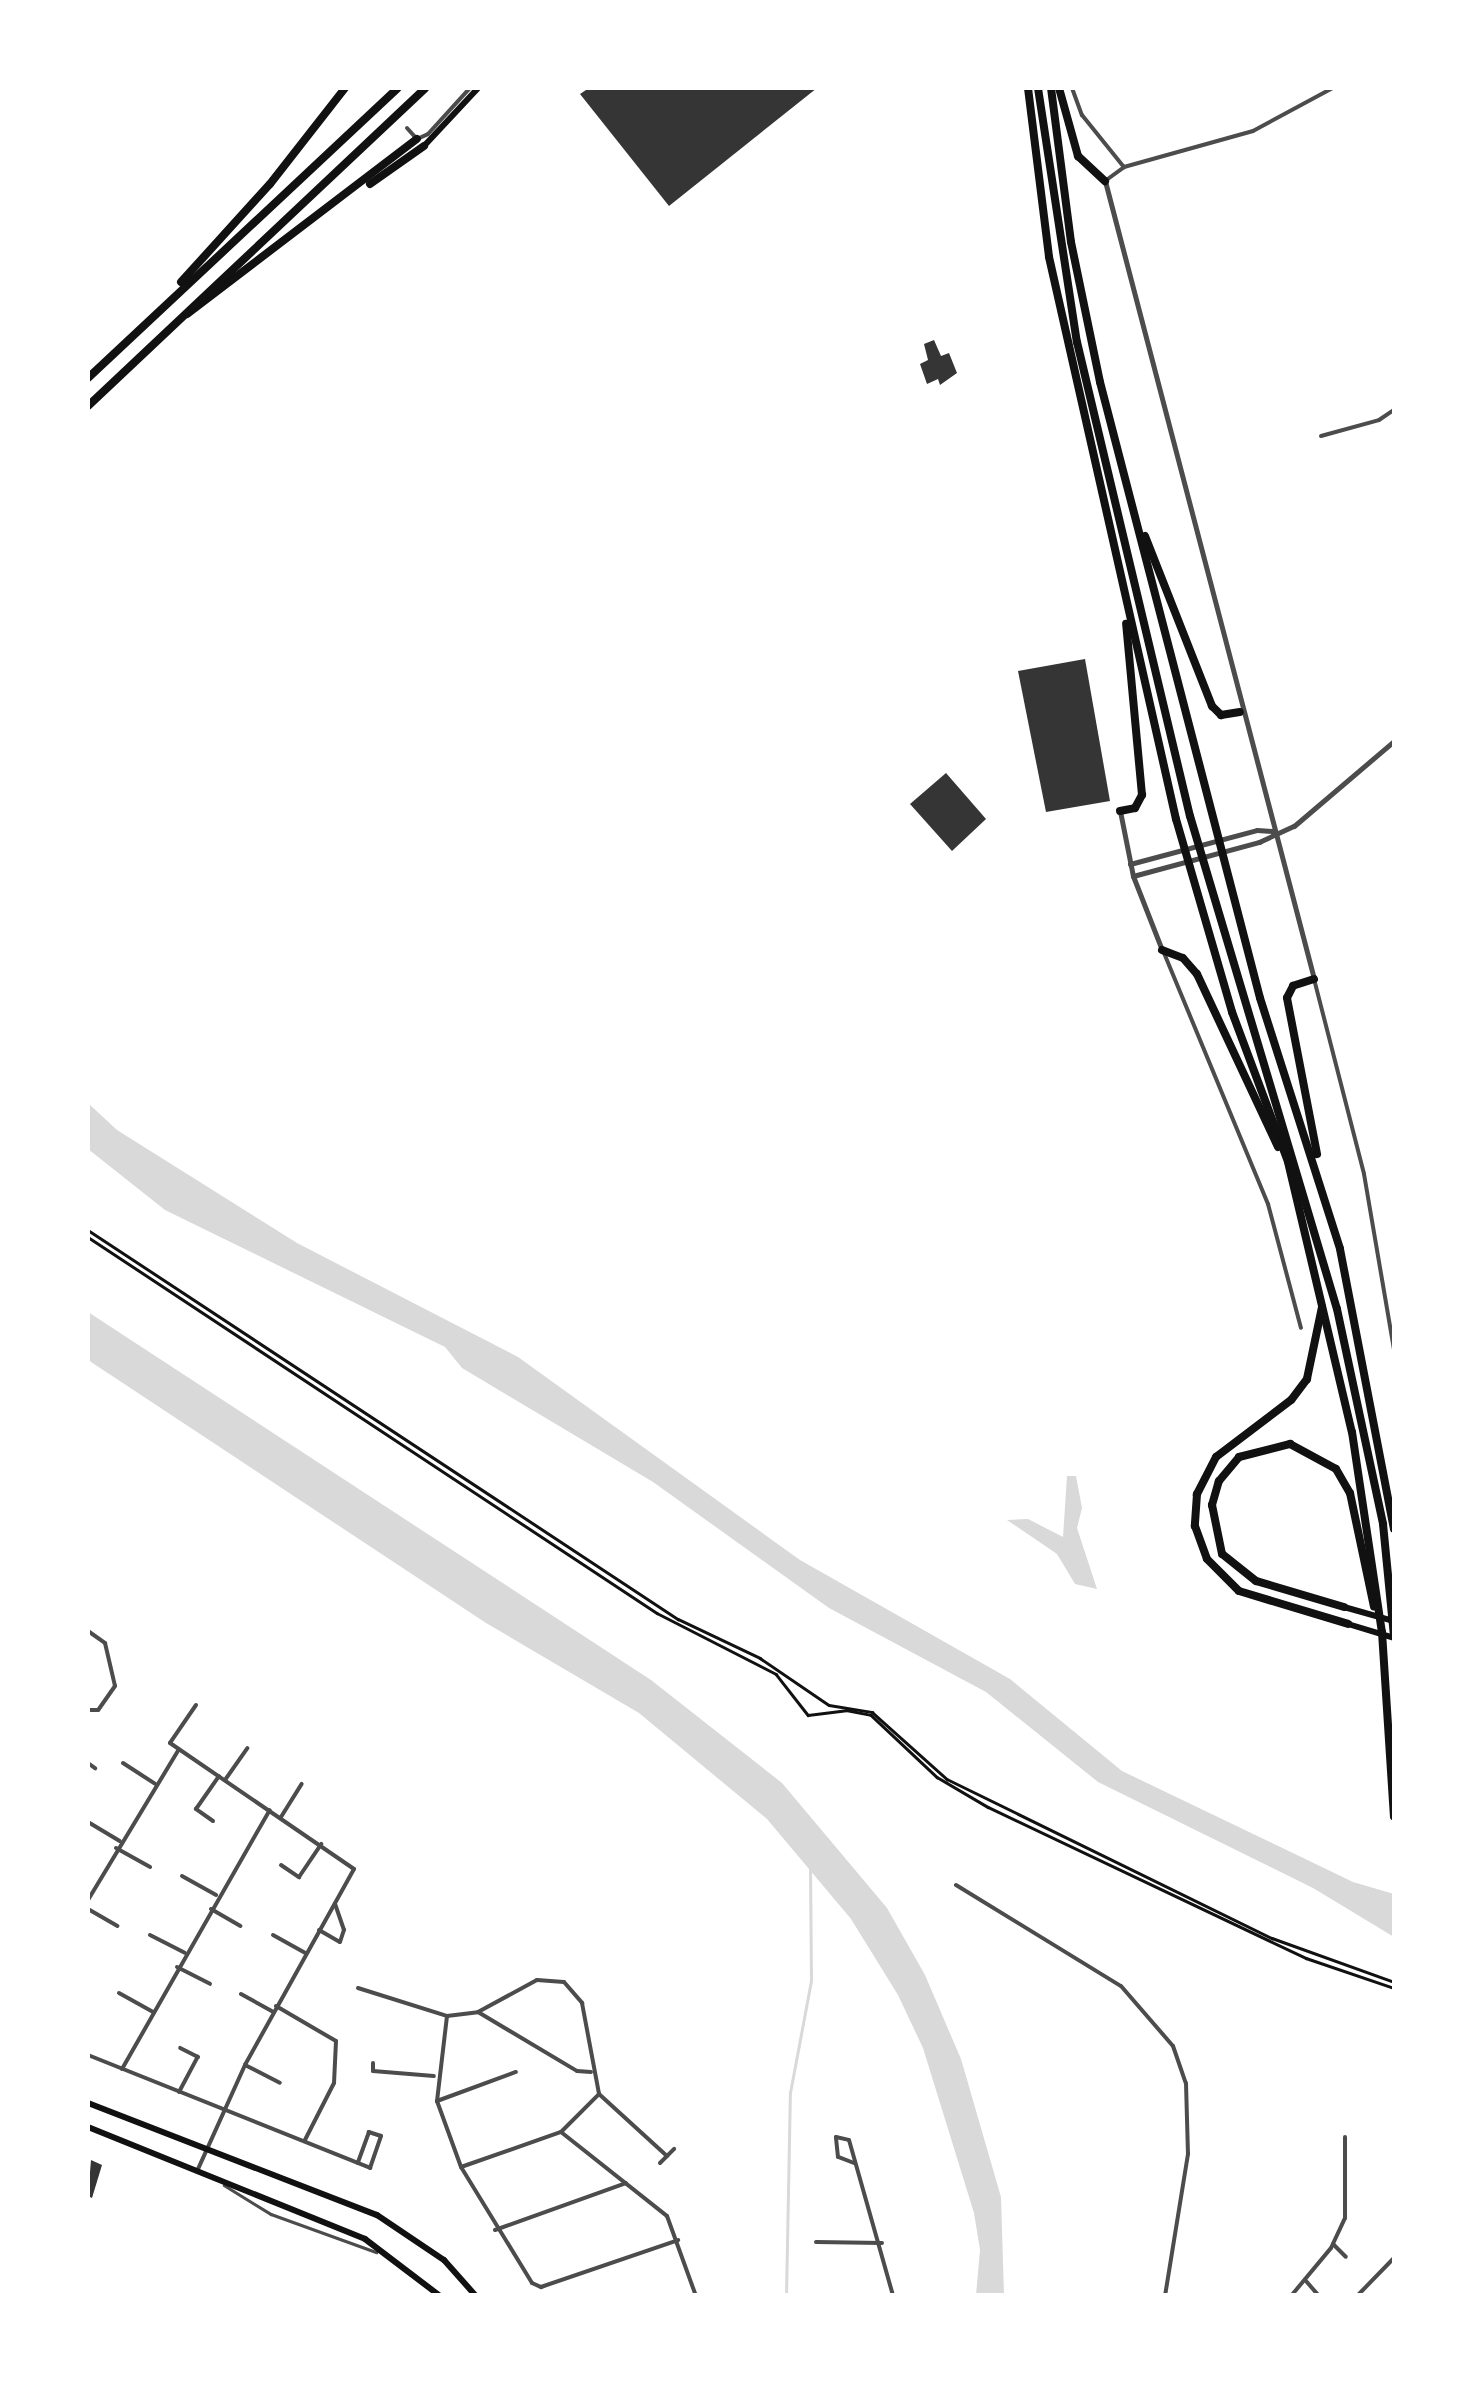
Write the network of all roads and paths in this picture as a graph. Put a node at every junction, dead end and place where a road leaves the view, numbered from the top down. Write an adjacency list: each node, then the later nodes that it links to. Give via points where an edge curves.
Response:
1 (399, 88): 16 (highway)
2 (422, 88): 17 (highway)
3 (470, 88): 13 (street)
4 (478, 88): 13 (main road)
5 (1028, 88): 23 (highway, via 1049,257)
6 (1038, 88): 47 (highway, via 1074,326 1190,816 1333,1291 1383,1524)
7 (1051, 88): 22 (highway, via 1074,260)
8 (1060, 88): 15 (highway, via 1075,149)
9 (1072, 88): 14 (street, via 1082,116)
10 (1333, 88): 14 (street, via 1252,131)
11 (340, 90): 16 (highway, via 270,184)
12 (407, 128): 13 (street)
13 (421, 142): 17 (highway)
14 (1124, 167): 15 (street)
15 (1105, 181): 24 (street)
16 (144, 322): 18 (highway)
17 (158, 336): 19 (highway)
18 (88, 378)
19 (88, 406)
20 (1394, 410): 21 (street)
21 (1321, 436)
22 (1140, 528): 24 (highway, via 1213,708 1222,715); 33 (highway, via 1231,892)
23 (1127, 614): 26 (highway, via 1142,795 1135,808); 32 (highway, via 1198,902)
24 (1240, 712): 27 (street)
25 (1394, 741): 27 (street, via 1294,826)
26 (1120, 811): 28 (street)
27 (1276, 832): 28 (street, via 1257,830); 29 (street); 31 (street)
28 (1130, 864): 29 (street)
29 (1133, 876): 30 (street)
30 (1162, 950): 32 (highway, via 1183,958 1197,974); 37 (street, via 1273,1217)
31 (1314, 979): 33 (highway, via 1293,986 1287,998 1316,1126); 38 (street, via 1364,1174)
32 (1288, 1162): 36 (highway)
33 (1317, 1168): 39 (highway)
34 (88, 1230): 85 (path, via 678,1619 760,1658 826,1703 872,1712 947,1779 1272,1938)
35 (88, 1237): 85 (path, via 657,1613 770,1670 808,1715 871,1715 932,1773 988,1807 1306,1958)
36 (1323, 1298): 44 (highway, via 1307,1379 1291,1400 1216,1457 1196,1494 1194,1519 1207,1559 1239,1591); 46 (highway, via 1352,1432)
37 (1300, 1328)
38 (1394, 1350)
39 (1385, 1470): 40 (highway); 41 (highway)
40 (1394, 1490)
41 (1394, 1529)
42 (1344, 1607): 43 (main road); 46 (highway, via 1256,1581 1222,1554 1212,1505 1219,1481 1239,1457 1290,1444 1336,1469 1350,1493)
43 (1394, 1621)
44 (1348, 1624): 47 (main road)
45 (88, 1632): 49 (street, via 106,1643 115,1686 98,1710)
46 (1382, 1632): 61 (highway)
47 (1394, 1637)
48 (196, 1705): 51 (street, via 170,1744)
49 (88, 1710)
50 (247, 1748): 56 (street)
51 (178, 1749): 55 (street); 57 (street)
52 (123, 1762): 57 (street)
53 (88, 1763): 54 (street)
54 (95, 1768)
55 (219, 1776): 56 (street); 62 (street, via 196,1809)
56 (225, 1780): 59 (street)
57 (155, 1784): 64 (street)
58 (302, 1784): 60 (street)
59 (270, 1810): 60 (street); 71 (street)
60 (280, 1817): 65 (street)
61 (1394, 1817)
62 (213, 1821)
63 (88, 1822): 64 (street)
64 (120, 1841): 66 (street)
65 (322, 1844): 67 (street, via 299,1877); 73 (street, via 354,1869)
66 (116, 1848): 68 (street); 72 (street)
67 (281, 1865)
68 (150, 1867)
69 (182, 1876): 71 (street)
70 (956, 1885): 133 (street, via 1121,1986 1173,2046 1186,2082 1188,2154)
71 (216, 1896): 74 (street)
72 (88, 1899)
73 (335, 1904): 78 (street); 78 (street, via 344,1930 340,1942)
74 (209, 1908): 77 (street); 81 (street)
75 (88, 1910): 76 (street)
76 (118, 1926)
77 (242, 1926)
78 (319, 1930): 82 (street)
79 (150, 1935): 81 (street)
80 (273, 1935): 82 (street)
81 (184, 1953): 83 (street)
82 (305, 1953): 89 (street)
83 (177, 1967): 84 (street); 90 (street)
84 (210, 1984)
85 (1394, 1985)
86 (358, 1988): 92 (street)
87 (119, 1993): 90 (street)
88 (241, 1994): 89 (street)
89 (275, 2009): 96 (street); 110 (street, via 336,2041 334,2083)
90 (153, 2012): 97 (street)
91 (478, 2012): 92 (street); 99 (street, via 577,2071); 99 (street, via 537,1980 564,1982 582,2003)
92 (447, 2016): 100 (street)
93 (180, 2048): 102 (street, via 198,2057)
94 (88, 2056): 97 (street)
95 (373, 2063): 100 (street, via 373,2072)
96 (245, 2065): 101 (street); 106 (street)
97 (122, 2069): 102 (street)
98 (516, 2072): 104 (street)
99 (591, 2072): 103 (street)
100 (435, 2076): 104 (street)
101 (280, 2083)
102 (179, 2092): 106 (street)
103 (599, 2094): 108 (street); 113 (street)
104 (437, 2101): 117 (street)
105 (88, 2103): 111 (main road)
106 (222, 2109): 110 (street); 111 (street)
107 (88, 2126): 118 (main road)
108 (561, 2132): 117 (street); 119 (street)
109 (1345, 2137): 124 (street, via 1345,2218)
110 (304, 2141): 114 (street)
111 (207, 2148): 118 (street); 130 (main road, via 377,2215 444,2260)
112 (674, 2148): 113 (street)
113 (667, 2156): 115 (street)
114 (358, 2163): 114 (street, via 370,2168 381,2136 369,2132)
115 (660, 2163)
116 (854, 2163): 116 (street, via 849,2140 836,2138 838,2157); 123 (street)
117 (461, 2167): 120 (street)
118 (198, 2169): 125 (main road); 125 (lane, via 271,2214)
119 (626, 2183): 120 (street); 121 (street, via 667,2216)
120 (495, 2230): 121 (street, via 541,2287)
121 (678, 2240): 131 (street)
122 (816, 2242): 123 (street)
123 (882, 2243): 132 (street)
124 (1332, 2244): 126 (street); 128 (street)
125 (395, 2256): 129 (main road)
126 (1346, 2257)
127 (1394, 2258): 136 (street)
128 (1306, 2282): 134 (street); 135 (street)
129 (440, 2296)
130 (476, 2296)
131 (696, 2296)
132 (893, 2296)
133 (1164, 2296)
134 (1290, 2296)
135 (1319, 2296)
136 (1356, 2296)

